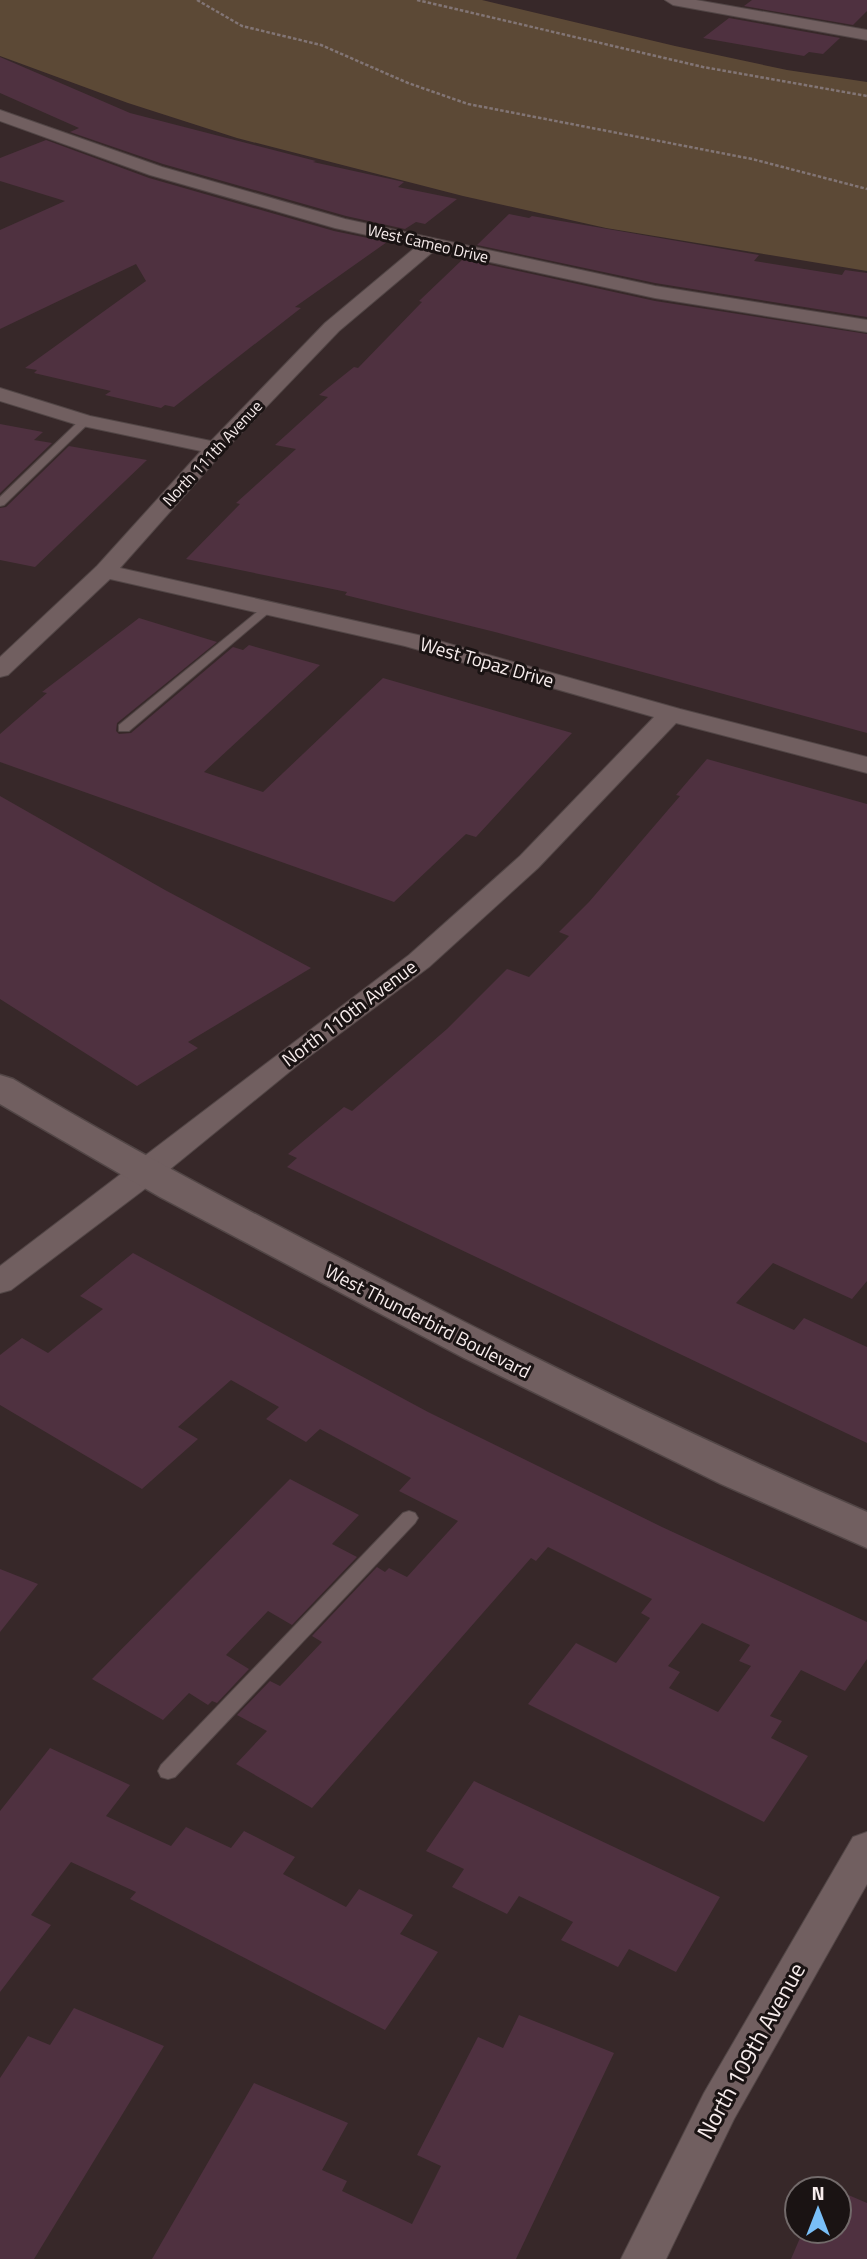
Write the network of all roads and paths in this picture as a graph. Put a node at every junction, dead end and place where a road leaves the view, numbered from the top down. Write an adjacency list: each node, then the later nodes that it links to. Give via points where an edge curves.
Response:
1 (197, 0): 7 (path, via 242,26 321,44 468,104 742,157)
2 (417, 0): 5 (path, via 703,67)
3 (673, 0): 4 (street)
4 (867, 35)
5 (867, 96)
6 (0, 116): 8 (street, West Cameo Drive, via 156,172)
7 (867, 189)
8 (431, 244): 9 (street, West Cameo Drive, via 655,292); 12 (street, North 111th Avenue, via 332,327)
9 (867, 326)
10 (0, 394): 11 (street)
11 (85, 421): 12 (street); 13 (lane)
12 (216, 448): 14 (street, North 111th Avenue)
13 (0, 503)
14 (105, 571): 15 (street, West Topaz Drive); 16 (street, North 111th Avenue)
15 (268, 607): 17 (street, West Topaz Drive, via 410,640); 18 (lane)
16 (0, 670)
17 (671, 714): 19 (street, West Topaz Drive); 21 (street, North 110th Avenue, via 529,862 419,961)
18 (124, 728)
19 (867, 765)
20 (0, 1087): 21 (street, West Thunderbird Boulevard)
21 (147, 1172): 22 (street, North 110th Avenue); 24 (street, West Thunderbird Boulevard, via 502,1360)
22 (0, 1282)
23 (409, 1518): 25 (lane)
24 (867, 1531)
25 (168, 1771)
26 (867, 1848): 27 (street, North 109th Avenue, via 724,2096)
27 (643, 2259)

